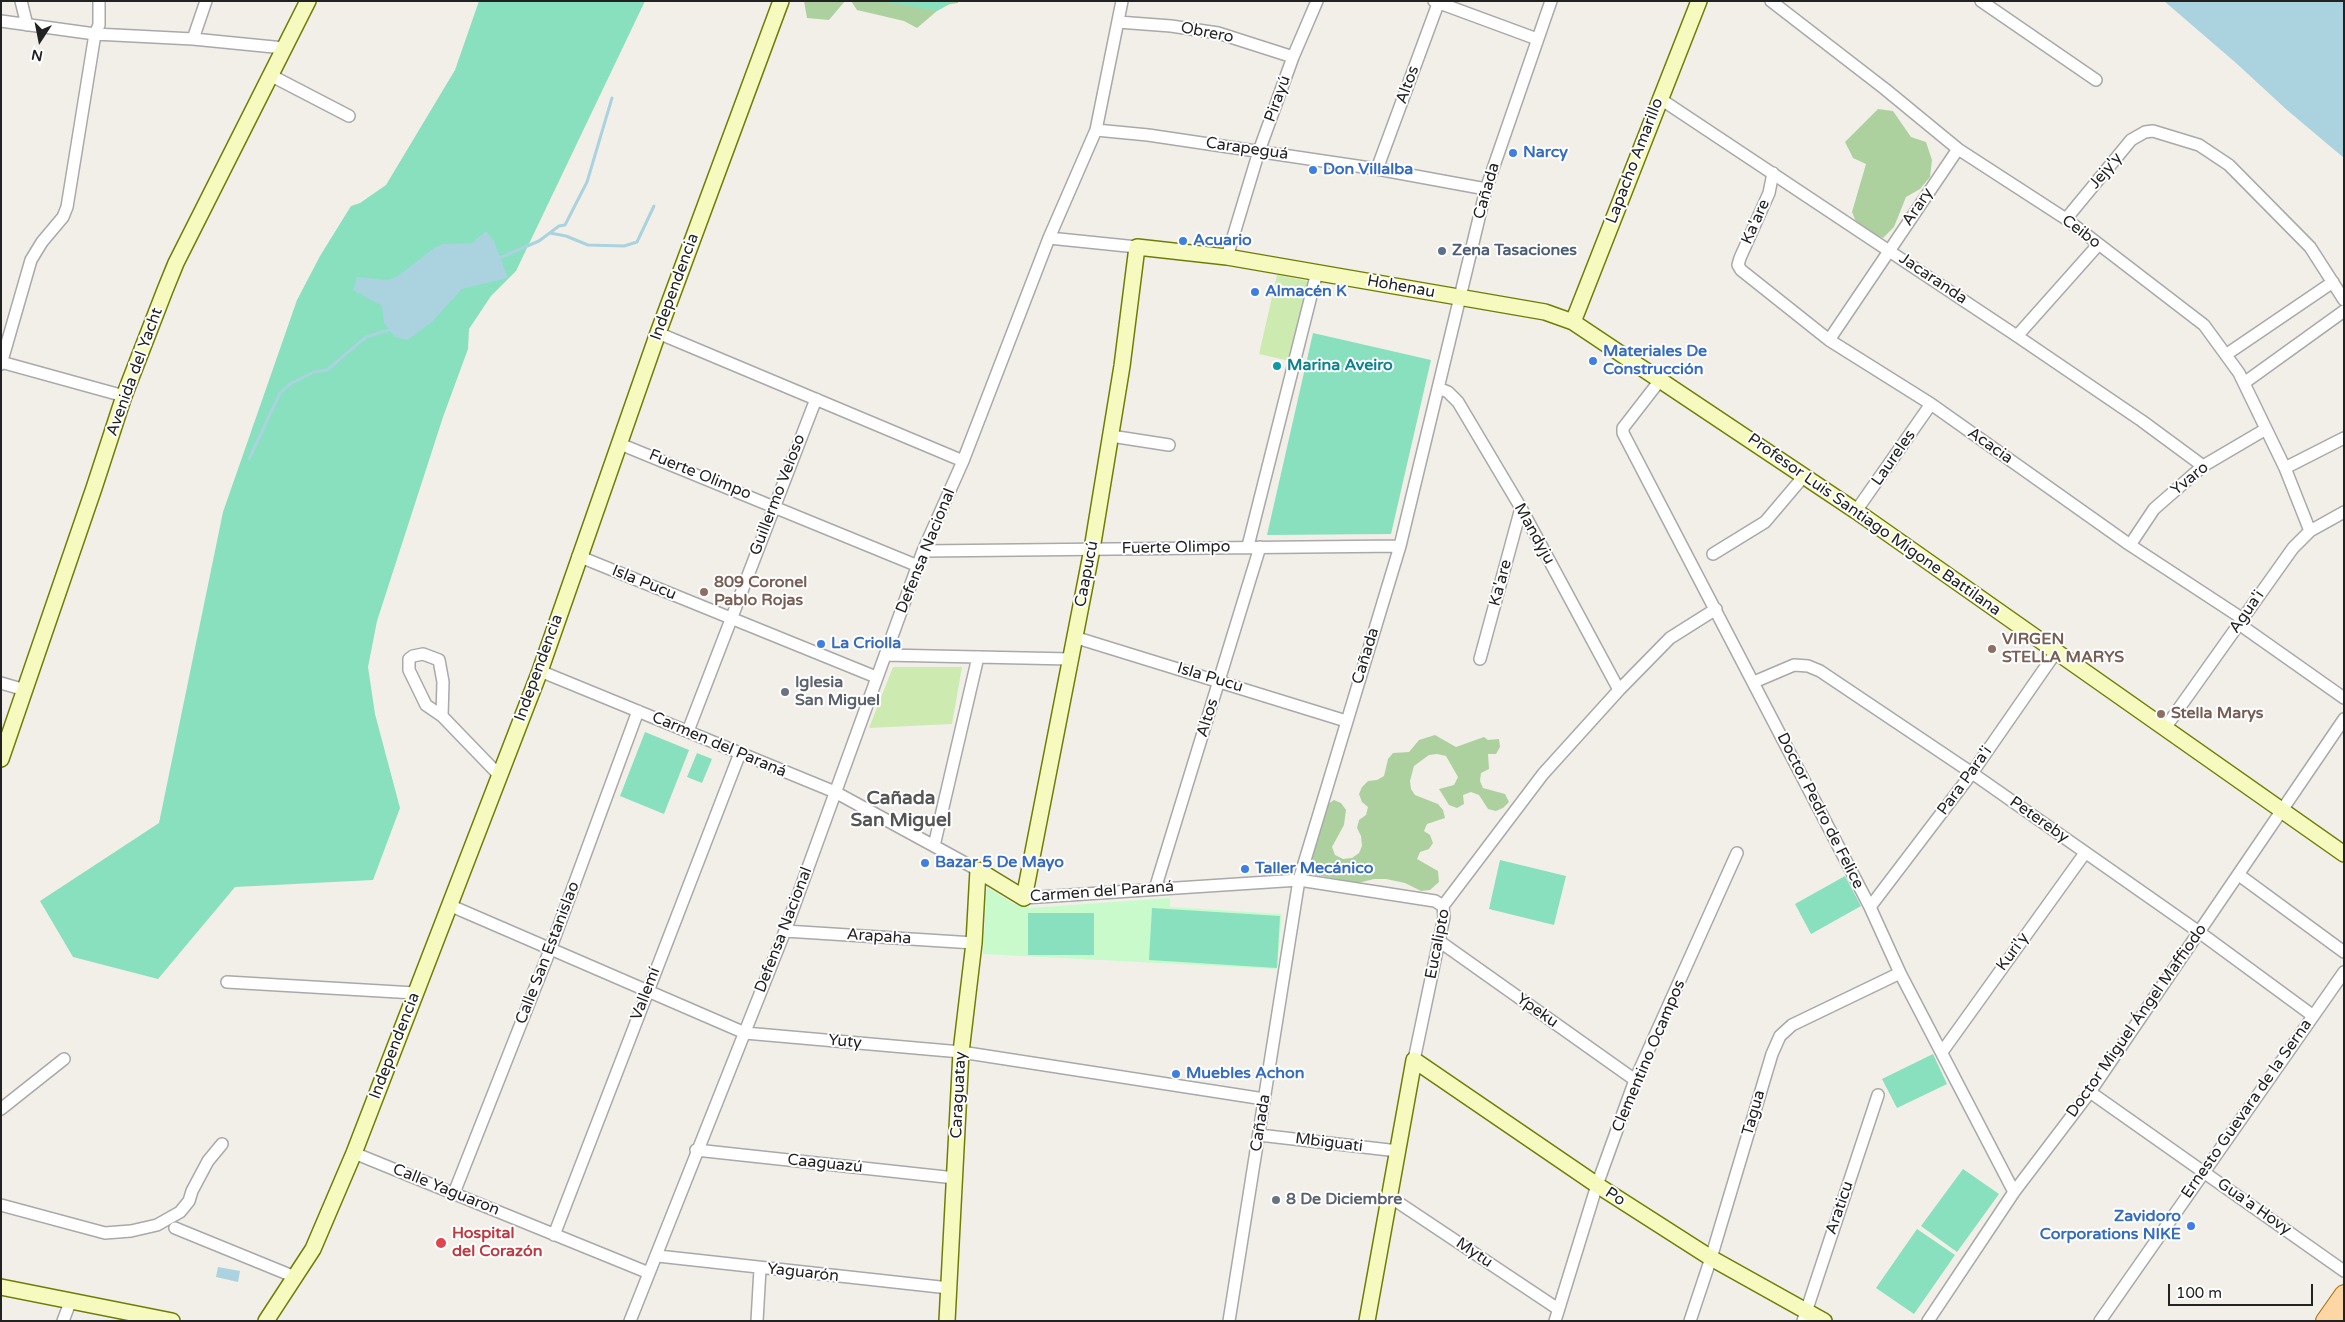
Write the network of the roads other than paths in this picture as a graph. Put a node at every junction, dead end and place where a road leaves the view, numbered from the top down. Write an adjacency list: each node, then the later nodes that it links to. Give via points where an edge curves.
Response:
1 (21, 1): 15 (street)
2 (99, 1): 16 (street, via 99,25)
3 (206, 1): 17 (street)
4 (308, 1): 19 (street, Avenida del Yacht)
5 (781, 1): 44 (street, Independencia)
6 (1122, 1): 14 (street, Defensa Nacional)
7 (1317, 1): 20 (street, Pirayú)
8 (1551, 1): 18 (street, Cañada)
9 (1699, 1): 23 (street, Lapacho Amarillo)
10 (1771, 1): 26 (street, Ceibo)
11 (1981, 1): 22 (street)
12 (1437, 2): 18 (street); 28 (street, Altos)
13 (1, 21): 15 (street)
14 (1118, 22): 20 (street, Obrero, via 1218,33); 25 (street, Defensa Nacional)
15 (26, 25): 16 (street)
16 (95, 34): 17 (street); 48 (street, via 67,207 31,260)
17 (193, 39): 19 (street)
18 (1538, 39): 30 (street, Cañada)
19 (284, 48): 21 (street, Avenida del Yacht)
20 (1293, 57): 27 (street, Pirayú)
21 (270, 75): 24 (street); 52 (street, Avenida del Yacht, via 176,263)
22 (2096, 80)
23 (1659, 98): 29 (street, Jacaranda); 43 (street, Lapacho Amarillo)
24 (349, 116)
25 (1096, 130): 27 (street, Carapeguá); 32 (street, Defensa Nacional)
26 (1958, 149): 31 (street, Ceibo); 35 (street, Arary)
27 (1259, 151): 28 (street, Carapeguá); 36 (street, Pirayú)
28 (1377, 169): 30 (street, Carapeguá)
29 (1774, 173): 35 (street, Jacaranda); 37 (street, Ka'are, via 1740,258)
30 (1486, 189): 40 (street, Cañada)
31 (2066, 219): 33 (street, Ceibo); 39 (street, Jejy'y, via 2131,140 2153,131 2199,145 2229,165 2291,225)
32 (1049, 238): 34 (street, Hohenau); 60 (street, Defensa Nacional)
33 (2098, 245): 45 (street); 47 (street, Ceibo, via 2198,320)
34 (1137, 247): 36 (street, Hohenau); 56 (street, Caapucú)
35 (1889, 250): 45 (street, Jacaranda); 46 (street, Arary)
36 (1227, 256): 38 (street, Hohenau)
37 (1741, 270): 46 (street, Acacia)
38 (1317, 272): 40 (street, Hohenau); 70 (street)
39 (2333, 282): 41 (street); 47 (street)
40 (1459, 297): 43 (street, Hohenau, via 1545,312); 51 (street, Cañada)
41 (2344, 300)
42 (2344, 311): 50 (street)
43 (1573, 322): 49 (street, Profesor Luis Santiago Migone Battilana)
44 (658, 333): 53 (street); 58 (street, Independencia)
45 (2017, 336): 61 (street, Jacaranda)
46 (1828, 340): 54 (street, Acacia)
47 (2226, 354): 50 (street, Ceibo)
48 (1, 362): 52 (street)
49 (1661, 379): 63 (street, Profesor Luis Santiago Migone Battilana); 78 (street, Doctor Pedro de Felice, via 1623,431)
50 (2244, 384): 55 (street, Ceibo)
51 (1438, 388): 65 (street, Mandyju, via 1458,402); 71 (street, Cañada)
52 (124, 396): 92 (street, Avenida del Yacht)
53 (816, 399): 60 (street); 64 (street, Guillermo Veloso)
54 (1931, 404): 66 (street, Laureles); 69 (street, Acacia)
55 (2266, 430): 61 (street, Yvaro); 62 (street, Ceibo)
56 (1110, 436): 59 (street); 73 (street, Caapucú)
57 (2344, 438): 62 (street)
58 (620, 444): 64 (street, Fuerte Olimpo); 76 (street, Independencia)
59 (1169, 444)
60 (963, 462): 74 (street, Defensa Nacional)
61 (2203, 466): 69 (street, Yvaro, via 2154,509)
62 (2285, 468): 68 (street, Ceibo)
63 (1804, 476): 66 (street, Profesor Luis Santiago Migone Battilana); 75 (street, via 1765,522)
64 (774, 505): 77 (street, Fuerte Olimpo); 79 (street, Guillermo Veloso)
65 (1521, 508): 86 (street, Ka'are); 93 (street, Mandyju)
66 (1856, 511): 82 (street, Profesor Luis Santiago Migone Battilana)
67 (2344, 512): 68 (street, Agua'i)
68 (2310, 531): 80 (street, Agua'i, via 2293,548)
69 (2130, 545): 80 (street, Acacia)
70 (1248, 546): 72 (street, Fuerte Olimpo); 73 (street, Fuerte Olimpo)
71 (1400, 546): 72 (street, Fuerte Olimpo); 98 (street, Cañada)
72 (1260, 547): 89 (street, Altos)
73 (1092, 549): 74 (street, Fuerte Olimpo); 81 (street, Caapucú)
74 (923, 551): 77 (street, Defensa Nacional)
75 (1714, 554)
76 (578, 556): 79 (street, Isla Pucu); 87 (street, Independencia)
77 (918, 566): 83 (street, Defensa Nacional)
78 (1716, 609): 90 (street, Doctor Pedro de Felice); 93 (street, Eucalipto, via 1670,638)
79 (730, 618): 88 (street, Isla Pucu); 100 (street, Guillermo Veloso)
80 (2241, 622): 94 (street, Acacia); 99 (street, Agua'i)
81 (1074, 637): 85 (street, Caapucú); 89 (street, Isla Pucu)
82 (2056, 652): 99 (street, Profesor Luis Santiago Migone Battilana); 103 (street, Para Para'i)
83 (885, 655): 84 (street); 88 (street, Defensa Nacional)
84 (978, 657): 85 (street); 107 (street)
85 (1070, 659): 115 (street, Caapucú)
86 (1480, 659)
87 (540, 671): 95 (street, Carmen del Paraná); 104 (street, Independencia)
88 (876, 677): 105 (street, Defensa Nacional)
89 (1220, 681): 98 (street, Isla Pucu); 114 (street, Altos)
90 (1754, 682): 103 (street, Petereby, via 1794,666 1808,666 1820,671); 118 (street, Doctor Pedro de Felice)
91 (1, 683): 92 (street)
92 (25, 690): 102 (street, Avenida del Yacht)
93 (1619, 690): 117 (street, Eucalipto, via 1543,774)
94 (2344, 698)
95 (638, 711): 100 (street, Carmen del Paraná); 123 (street, Calle San Estanislao)
96 (442, 716): 96 (street, via 426,705 415,686 409,670 409,660 413,656 432,655 439,660); 104 (street)
97 (2344, 720): 106 (street, Doctor Miguel Ángel Maffiodo)
98 (1346, 721): 113 (street, Cañada)
99 (2165, 728): 106 (street, Profesor Luis Santiago Migone Battilana)
100 (688, 731): 101 (street, Carmen del Paraná)
101 (740, 754): 105 (street, Carmen del Paraná); 128 (street, Vallemí)
102 (1, 759)
103 (1972, 773): 110 (street, Petereby); 118 (street, Para Para'i)
104 (499, 775): 116 (street, Independencia)
105 (835, 792): 107 (street, Carmen del Paraná); 119 (street, Defensa Nacional)
106 (2282, 811): 108 (street, Profesor Luis Santiago Migone Battilana); 112 (street, Doctor Miguel Ángel Maffiodo)
107 (934, 846): 111 (street, Carmen del Paraná)
108 (2342, 850)
109 (1737, 853): 136 (street, Clementino Ocampos)
110 (2085, 853): 120 (street, Petereby); 133 (street, Kuri'y)
111 (978, 870): 115 (street, Carmen del Paraná); 122 (street, Caraguatay)
112 (2239, 875): 120 (street, Doctor Miguel Ángel Maffiodo); 124 (street)
113 (1298, 880): 114 (street, Carmen del Paraná); 117 (street, Carmen del Paraná, via 1435,901); 139 (street, Cañada)
114 (1155, 889): 115 (street, Carmen del Paraná)
115 (1024, 898)
116 (449, 905): 123 (street, Yuty); 129 (street, Independencia)
117 (1443, 906): 121 (street, Eucalipto)
118 (1870, 907): 126 (street, Doctor Pedro de Felice)
119 (785, 931): 122 (street, Arapaha); 131 (street, Defensa Nacional)
120 (2199, 932): 130 (street, Petereby); 137 (street, Doctor Miguel Ángel Maffiodo)
121 (1439, 941): 135 (street, Eucalipto); 136 (street, Ypeku)
122 (974, 943): 132 (street, Caraguatay)
123 (550, 950): 128 (street, Yuty); 150 (street, Calle San Estanislao)
124 (2344, 952)
125 (2344, 972): 130 (street, Ernesto Guevara de la Serna)
126 (1900, 973): 133 (street, Doctor Pedro de Felice); 156 (street, Tagua, via 1792,1025 1780,1036)
127 (227, 982): 129 (street)
128 (646, 991): 131 (street, Yuty); 154 (street, Vallemí)
129 (415, 993): 145 (street, Independencia)
130 (2312, 1015): 146 (street, Ernesto Guevara de la Serna)
131 (745, 1033): 132 (street, Yuty); 143 (street, Defensa Nacional)
132 (961, 1052): 139 (street, Yuty); 147 (street, Caraguatay)
133 (1942, 1052): 149 (street, Doctor Pedro de Felice)
134 (64, 1060): 140 (street)
135 (1414, 1060): 144 (street, Eucalipto); 148 (street, Po)
136 (1635, 1080): 148 (street, Clementino Ocampos)
137 (2090, 1092): 146 (street, Gua'a Hovy); 149 (street, Doctor Miguel Ángel Maffiodo)
138 (1878, 1095): 166 (street, Araticu)
139 (1264, 1099): 141 (street, Cañada)
140 (1, 1109)
141 (1259, 1136): 144 (street, Mbiguati); 173 (street, Cañada)
142 (222, 1144): 152 (street, via 208,1161 189,1201 180,1212 157,1225 105,1233)
143 (696, 1150): 147 (street, Caaguazú); 155 (street, Defensa Nacional)
144 (1398, 1151): 151 (street, Eucalipto)
145 (354, 1153): 150 (street, Calle Yaguaron); 160 (street, Independencia, via 325,1226)
146 (2203, 1172): 158 (street, Gua'a Hovy); 178 (street, Ernesto Guevara de la Serna)
147 (955, 1178): 162 (street, Caraguatay)
148 (1598, 1185): 156 (street, Po); 165 (street, Clementino Ocampos)
149 (2014, 1192): 177 (street, Doctor Miguel Ángel Maffiodo)
150 (454, 1193): 154 (street, Calle Yaguaron)
151 (1390, 1197): 165 (street, Mytu); 174 (street, Eucalipto)
152 (1, 1205)
153 (176, 1228): 160 (street)
154 (554, 1235): 159 (street, Calle Yaguaron)
155 (658, 1256): 157 (street, Yaguarón); 159 (street, Defensa Nacional)
156 (1711, 1258): 166 (street, Po); 175 (street, Tagua)
157 (760, 1269): 162 (street, Yaguarón); 171 (street)
158 (2344, 1271)
159 (649, 1273): 170 (street, Defensa Nacional)
160 (295, 1278): 169 (street, Independencia)
161 (1, 1287): 164 (street)
162 (949, 1288): 172 (street, Caraguatay)
163 (2344, 1294): 179 (main road)
164 (71, 1300): 167 (street); 168 (street)
165 (1557, 1315)
166 (1804, 1315): 176 (street, Po)
167 (62, 1321)
168 (172, 1321)
169 (266, 1321)
170 (630, 1321)
171 (757, 1321)
172 (947, 1321)
173 (1229, 1321)
174 (1367, 1321)
175 (1690, 1321)
176 (1824, 1321)
177 (1928, 1321)
178 (2100, 1321)
179 (2325, 1321)

